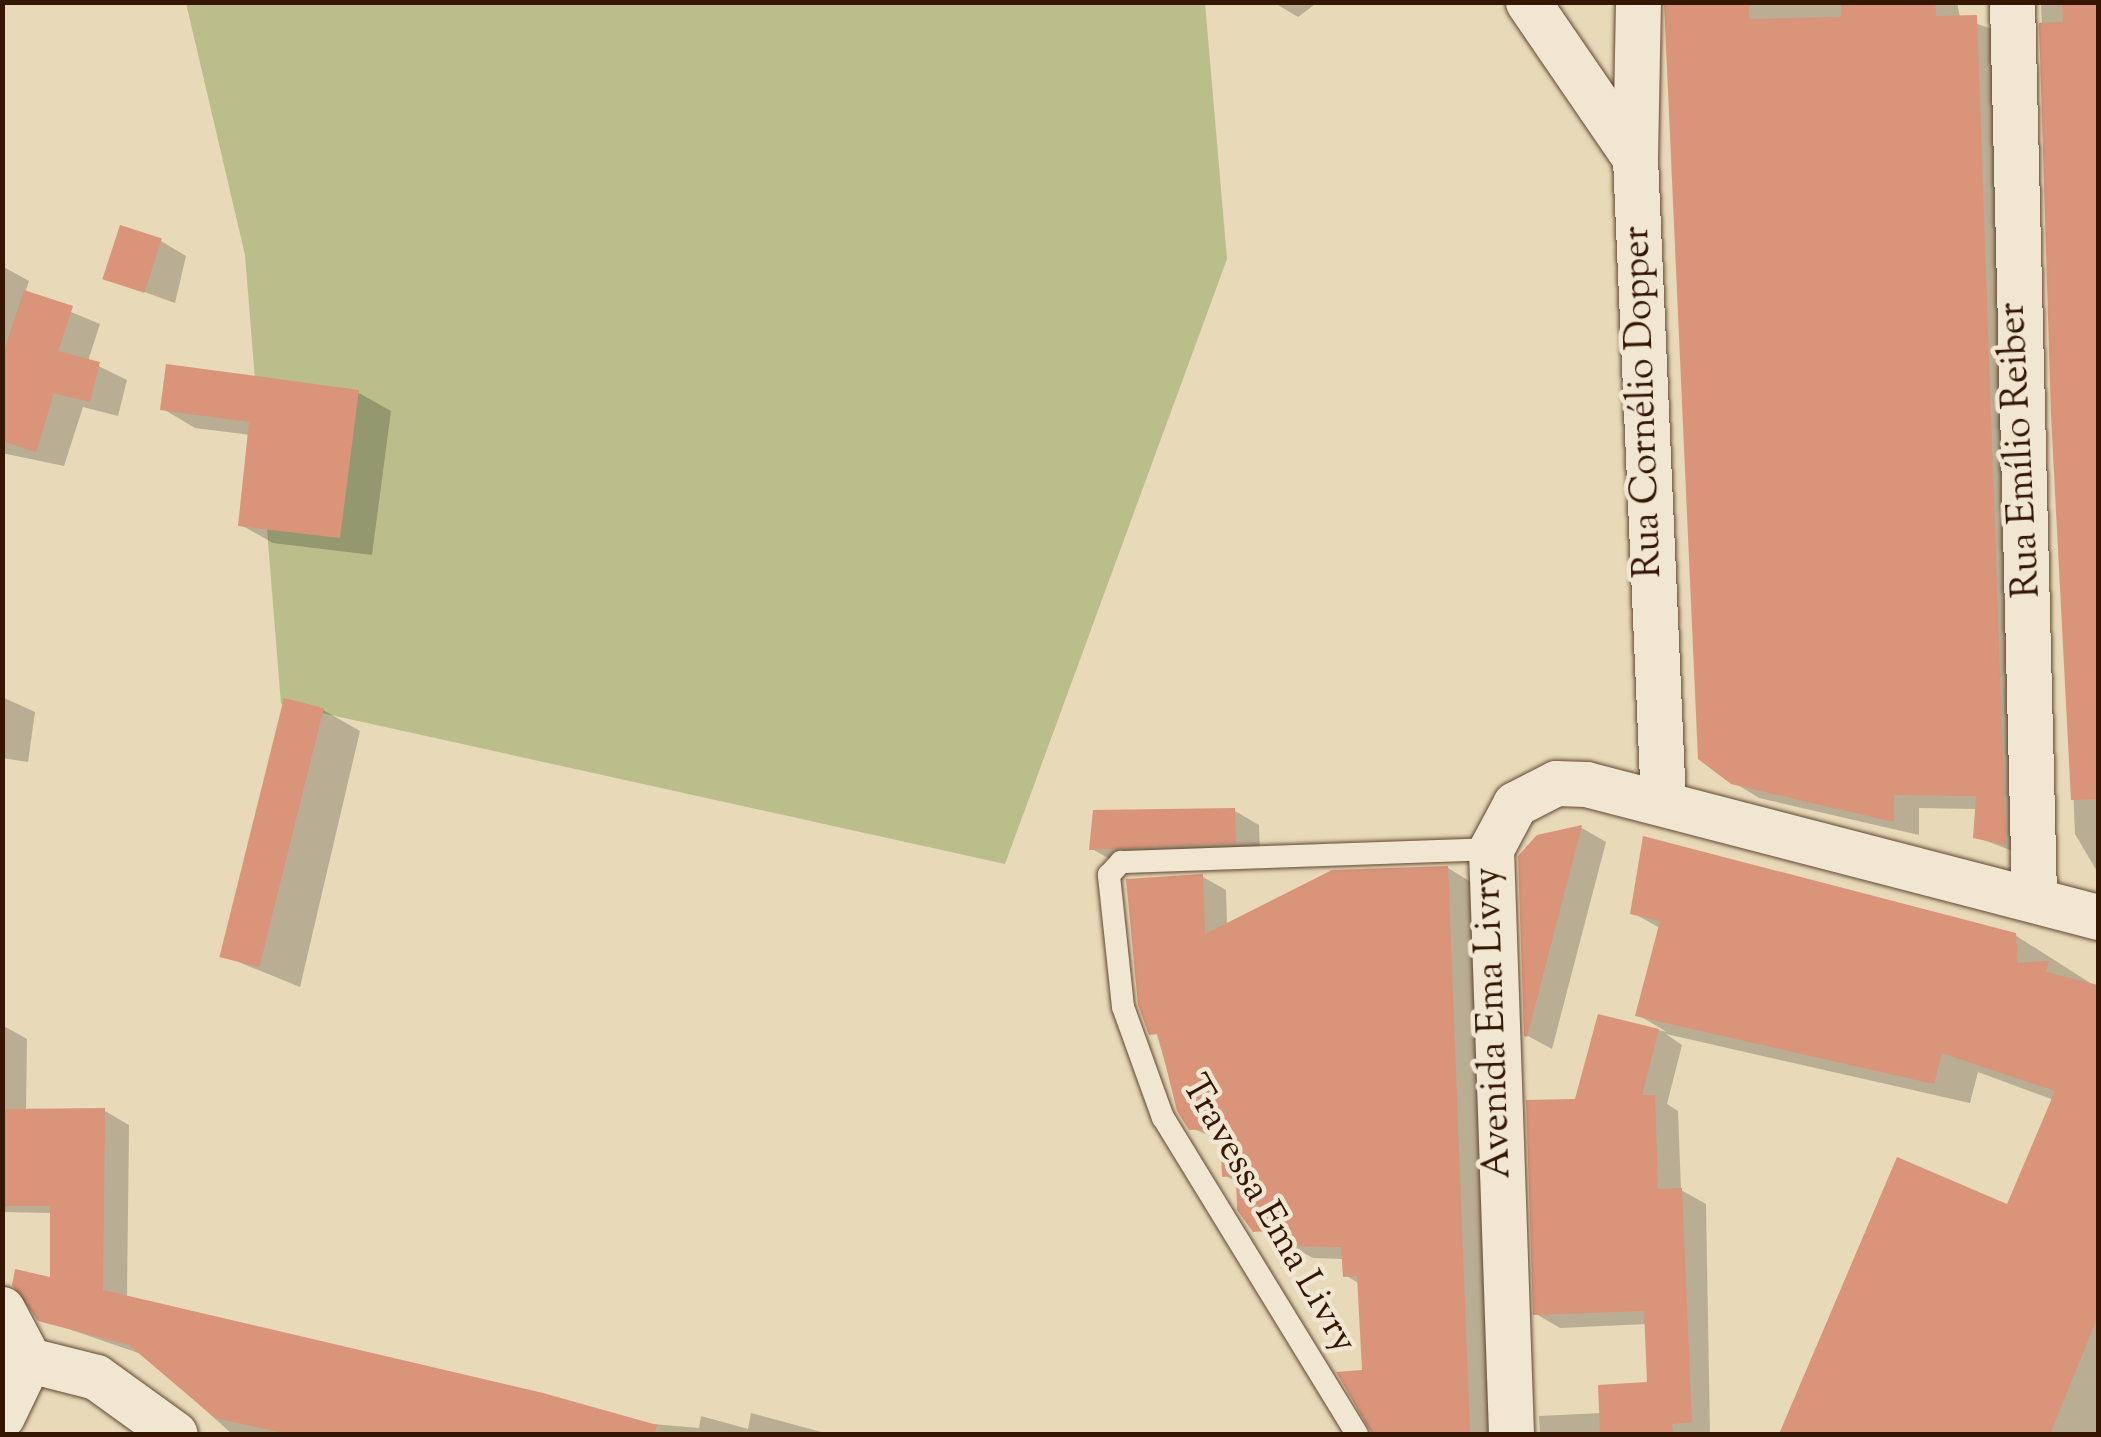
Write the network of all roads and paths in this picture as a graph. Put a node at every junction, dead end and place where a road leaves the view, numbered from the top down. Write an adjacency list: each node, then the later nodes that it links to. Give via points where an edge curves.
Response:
1 (1528, 2): 4 (street)
2 (1638, 2): 4 (street, Rua Cornélio Dopper)
3 (2012, 2): 7 (street, Rua Emílio Reiber)
4 (1634, 158): 5 (street, Rua Cornélio Dopper)
5 (1662, 801): 6 (street, Avenida Ema Livry, via 1556,783 1515,804); 7 (street, Avenida Ema Livry)
6 (1490, 848): 13 (lane, Travessa Ema Livry, via 1122,862 1109,875 1124,1007 1163,1118); 14 (street, Avenida Ema Livry)
7 (2034, 898): 8 (street, Avenida Ema Livry)
8 (2098, 917)
9 (2, 1309): 10 (street)
10 (30, 1360): 11 (street); 12 (street, via 96,1377)
11 (2, 1416)
12 (175, 1434)
13 (1357, 1434)
14 (1511, 1434)

